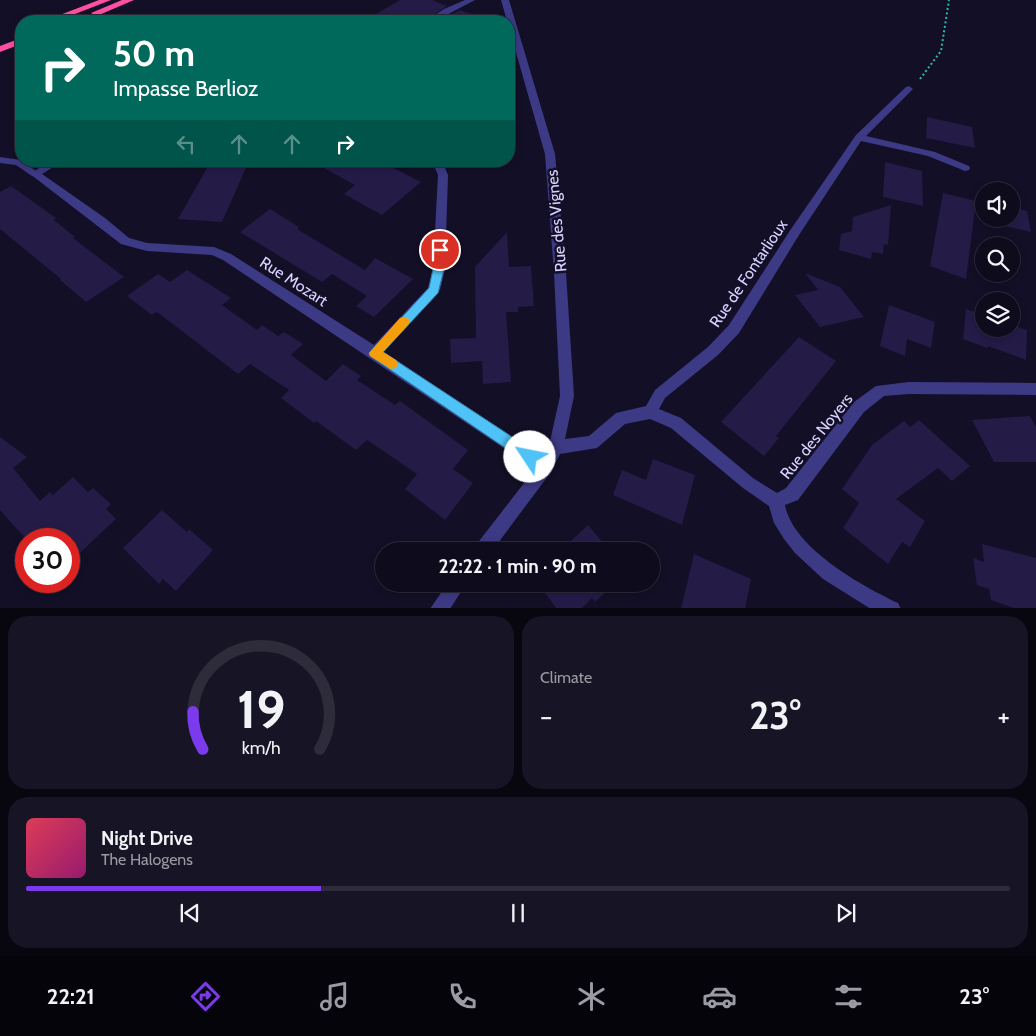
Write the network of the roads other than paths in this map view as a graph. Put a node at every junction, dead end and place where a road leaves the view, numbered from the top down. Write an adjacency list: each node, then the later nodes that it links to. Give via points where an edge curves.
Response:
1 (107, 0): 5 (highway)
2 (130, 0): 6 (highway)
3 (472, 0): 7 (street)
4 (505, 0): 8 (street, Rue des Vignes)
5 (66, 15)
6 (90, 15)
7 (440, 15)
8 (509, 15)
9 (15, 34): 11 (highway)
10 (515, 34): 26 (street, Rue des Vignes, via 550,154 567,396)
11 (0, 39)
12 (15, 43): 13 (highway)
13 (0, 49)
14 (909, 90): 15 (street, Rue de Fontarlioux)
15 (859, 137): 21 (street, via 931,154); 25 (street, Rue de Fontarlioux, via 734,329 713,351 660,394)
16 (0, 160): 17 (lane)
17 (15, 162)
18 (25, 167): 22 (lane)
19 (47, 167): 22 (street)
20 (440, 167): 23 (street, via 443,175 439,269 434,290)
21 (965, 168)
22 (35, 174): 23 (street, Rue Mozart, via 124,241 147,247 214,251)
23 (375, 353): 27 (street, Rue Mozart)
24 (1036, 389): 28 (street, Rue des Noyers, via 881,390 859,407 792,494)
25 (650, 412): 26 (street, via 621,418 592,443); 28 (street, Rue des Noyers, via 676,423 748,483)
26 (556, 447): 27 (street, Rue des Vignes)
27 (546, 467): 29 (street, Rue des Vignes)
28 (776, 501): 32 (street, via 781,519 808,555 839,580)
29 (489, 542)
30 (452, 592): 31 (street)
31 (439, 608)
32 (892, 608)

